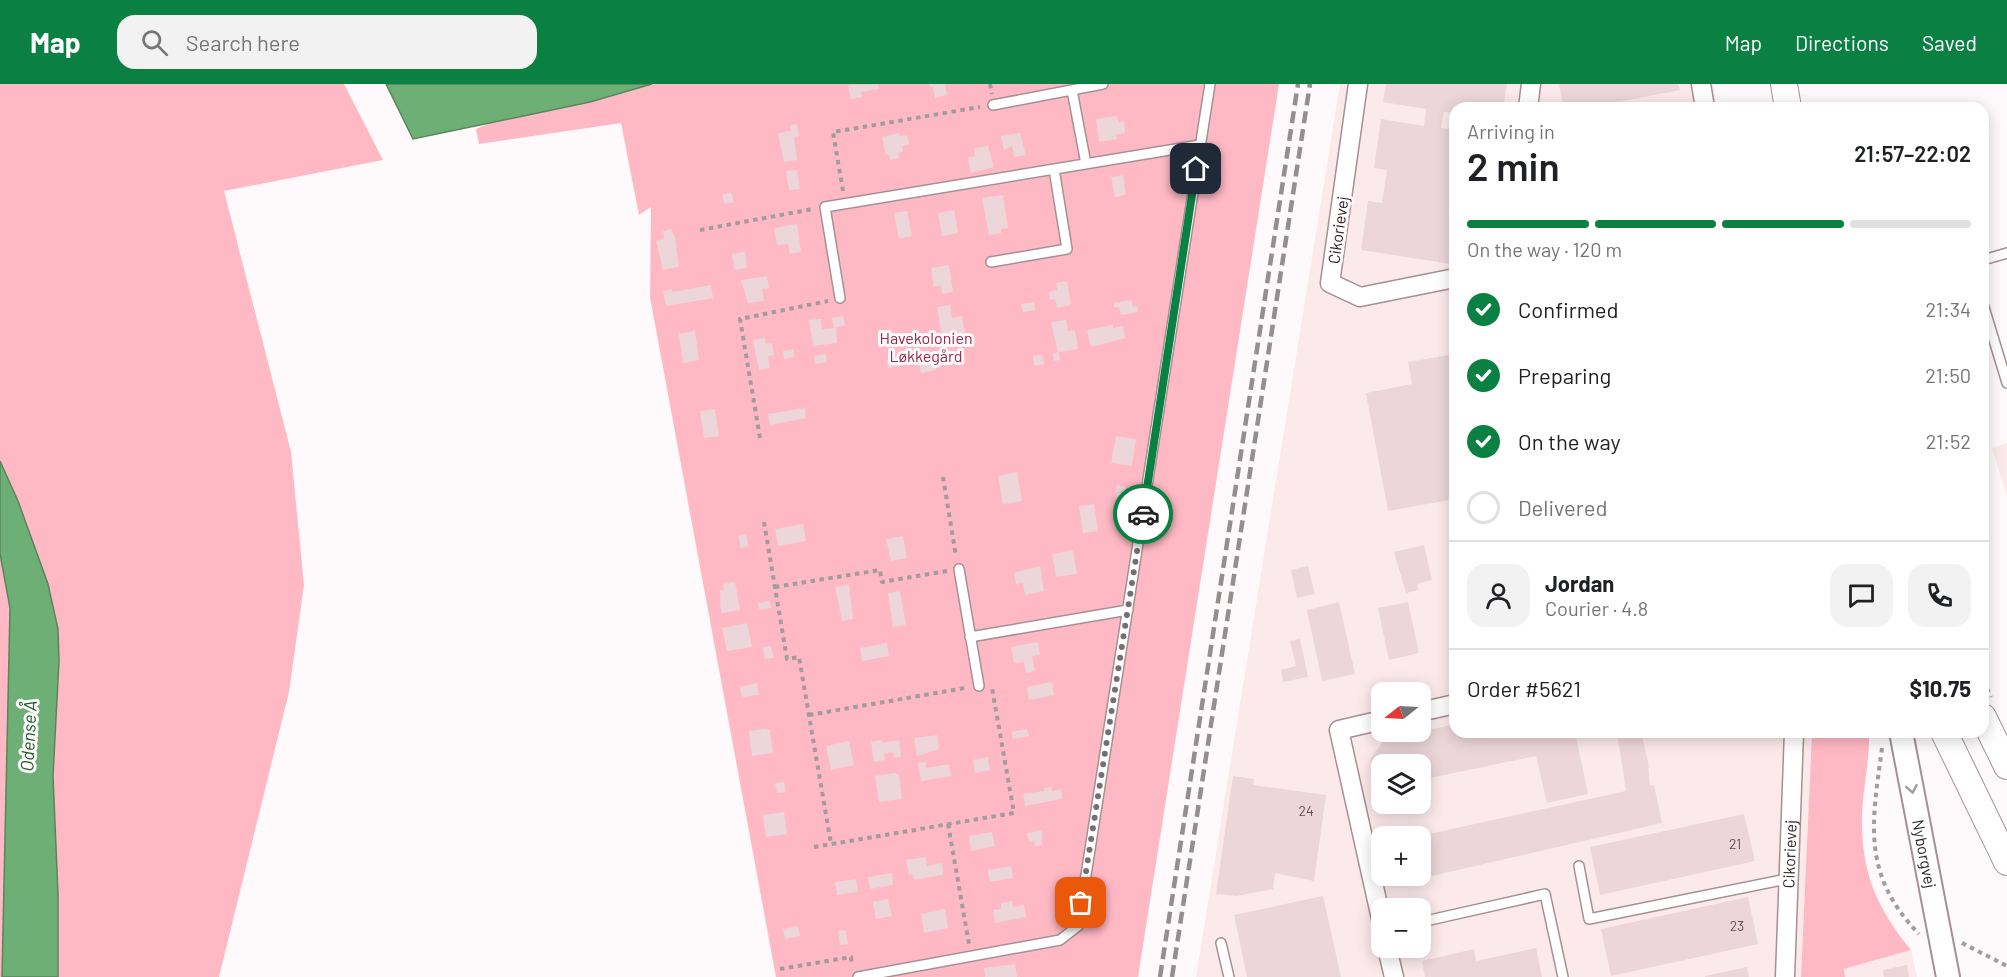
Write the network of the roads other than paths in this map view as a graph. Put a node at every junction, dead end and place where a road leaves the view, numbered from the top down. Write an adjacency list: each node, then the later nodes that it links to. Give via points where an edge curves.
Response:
1 (1103, 84): 7 (lane)
2 (1210, 84): 12 (lane)
3 (1358, 84): 18 (street, Cikorievej, via 1330,283 1360,297)
4 (1531, 84): 8 (street)
5 (1701, 84): 9 (street)
6 (1784, 84): 10 (main road)
7 (1072, 90): 11 (lane); 13 (lane)
8 (1529, 102)
9 (1704, 102)
10 (1787, 102)
11 (993, 105)
12 (1200, 145): 13 (lane); 23 (lane)
13 (1086, 164): 14 (lane)
14 (1054, 169): 17 (lane, via 1066,249); 19 (lane, via 825,207)
15 (2007, 253): 16 (lane)
16 (1989, 258)
17 (991, 262)
18 (1449, 279)
19 (840, 298)
20 (1989, 324): 21 (lane)
21 (2007, 383)
22 (959, 569): 24 (lane)
23 (1128, 610): 24 (lane); 43 (lane, via 1078,926 1060,940)
24 (970, 637): 25 (lane)
25 (979, 686)
26 (1449, 705): 27 (street)
27 (1431, 709)
28 (1371, 723): 39 (street, via 1339,730)
29 (1989, 729): 33 (main road)
30 (1794, 738): 38 (street, Cikorievej)
31 (1902, 738): 48 (street, Nyborgvej, one-way to 48)
32 (1947, 738): 34 (main road)
33 (2007, 766)
34 (1982, 814): 35 (main road); 36 (main road)
35 (2007, 849)
36 (2007, 862)
37 (1579, 866): 38 (lane, via 1589,919)
38 (1787, 879): 47 (street, Cikorievej)
39 (1376, 898)
40 (1431, 920): 46 (lane, via 1545,894)
41 (1221, 943): 44 (lane)
42 (1389, 958): 45 (street)
43 (856, 977)
44 (1229, 977)
45 (1394, 977)
46 (1563, 977)
47 (1785, 977)
48 (1948, 977)

